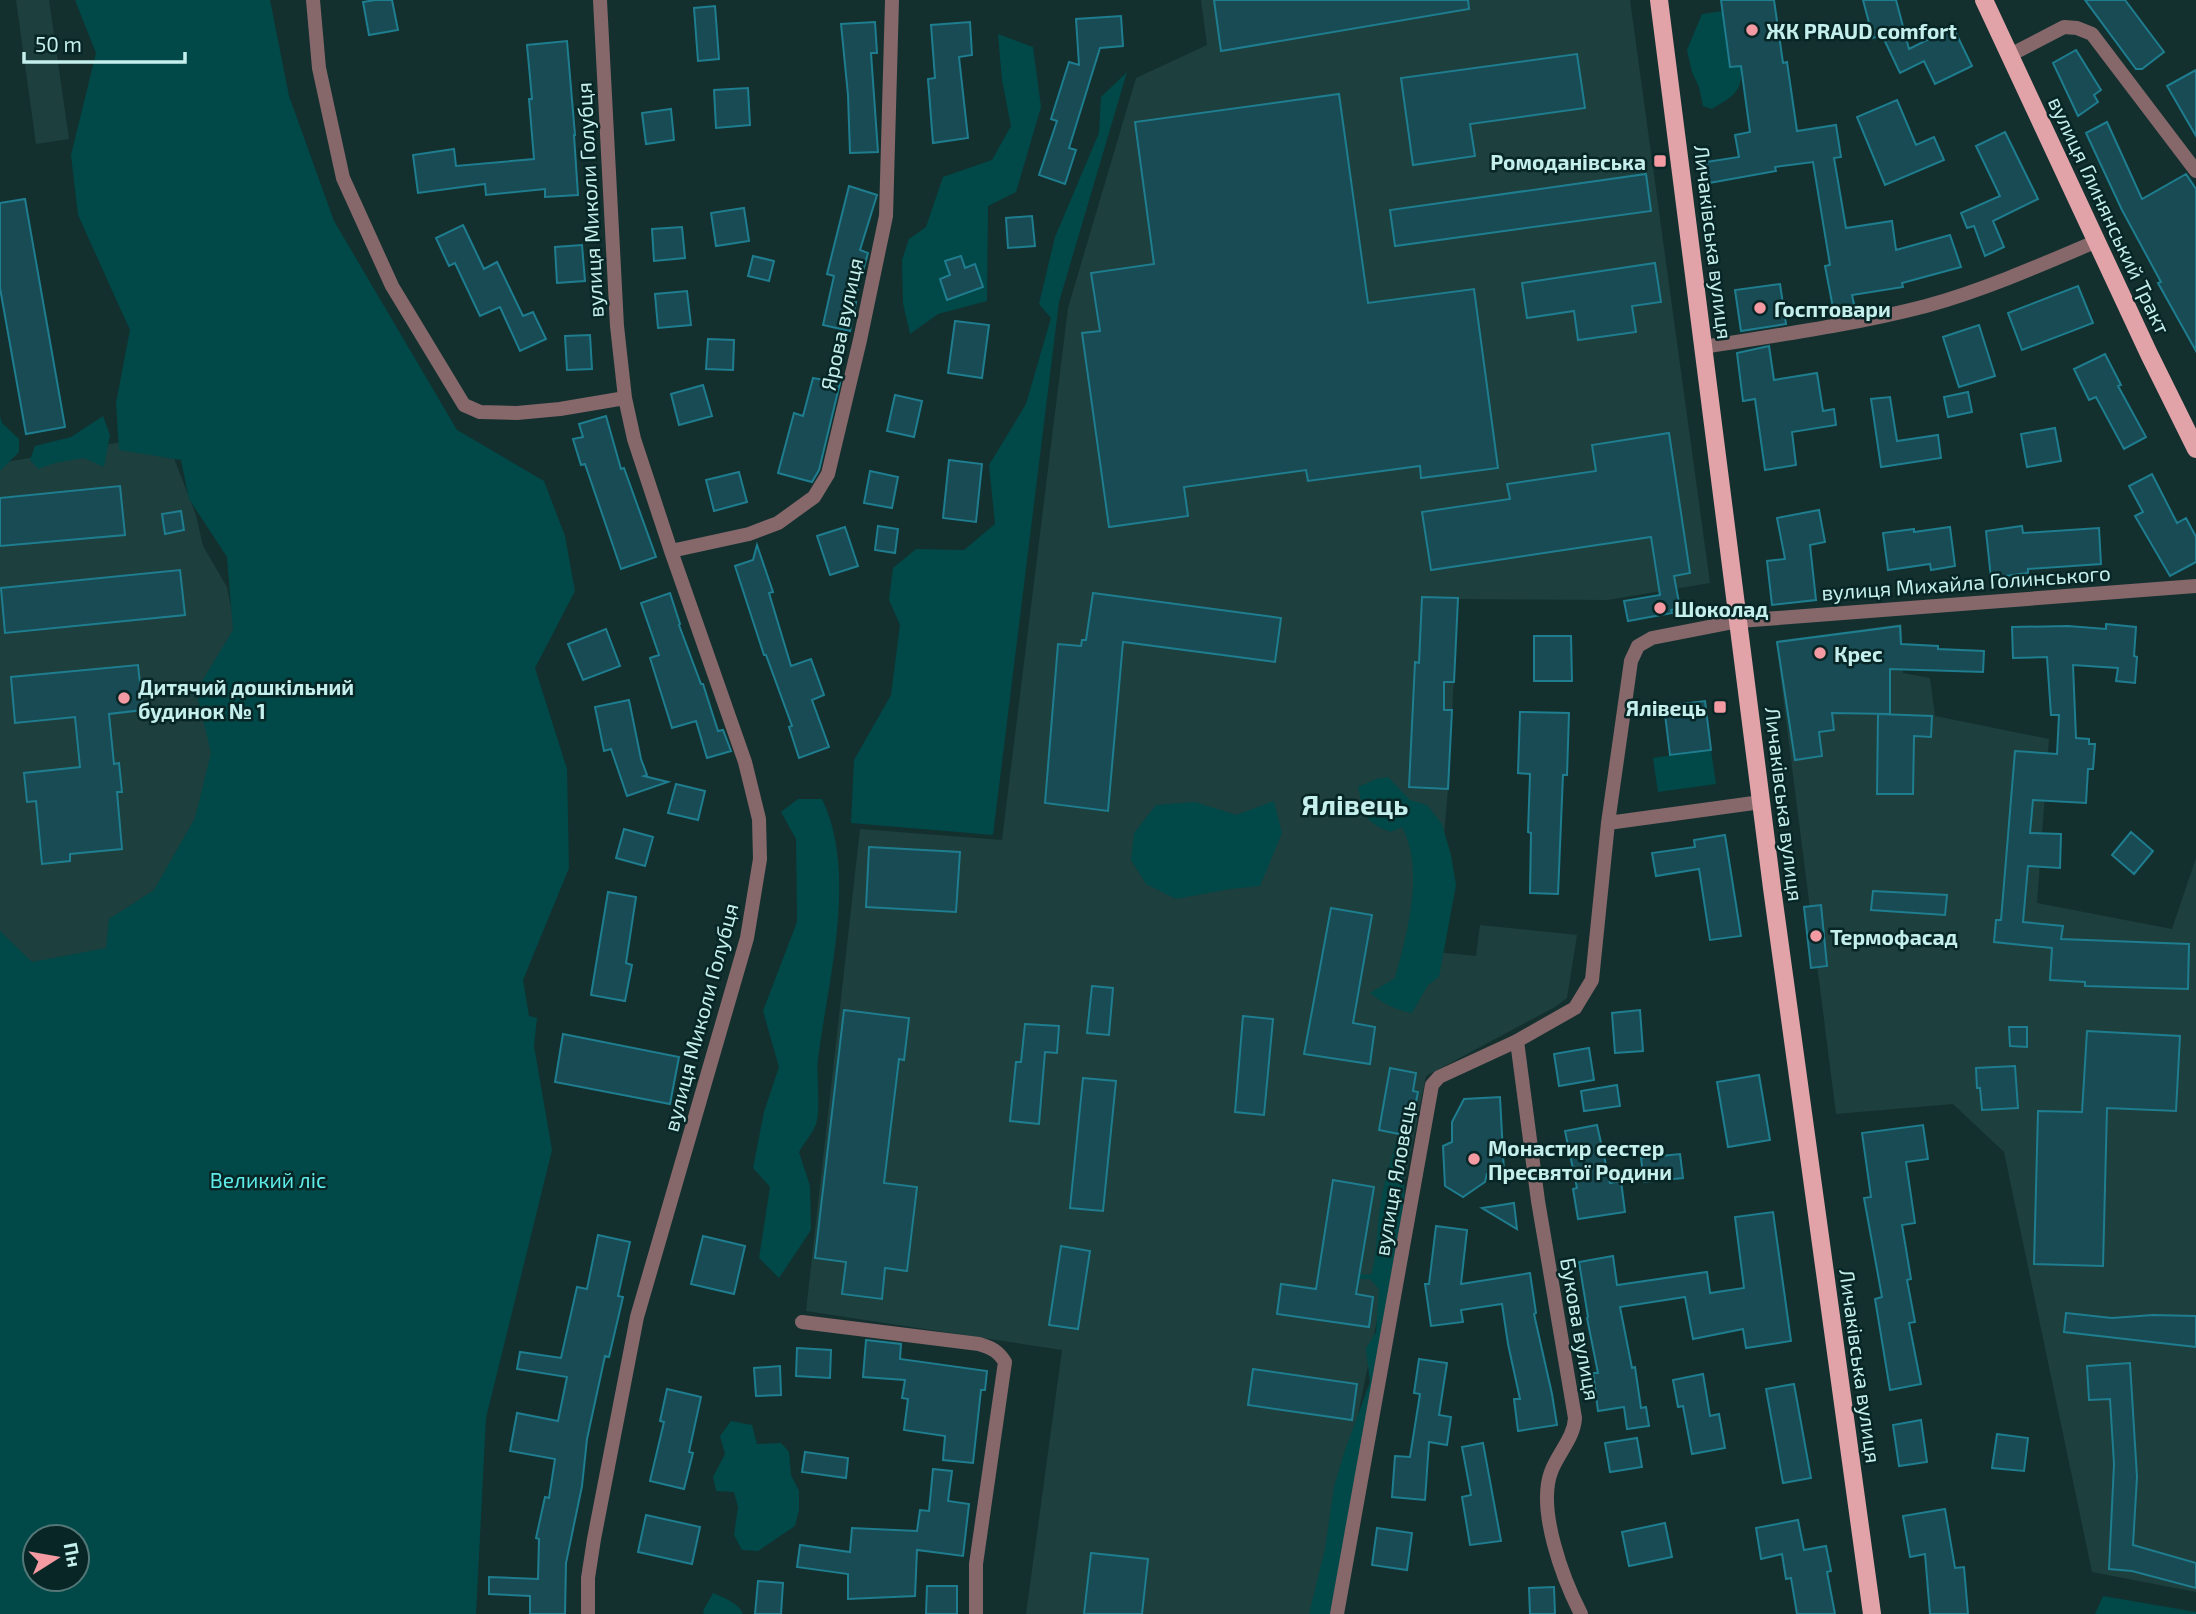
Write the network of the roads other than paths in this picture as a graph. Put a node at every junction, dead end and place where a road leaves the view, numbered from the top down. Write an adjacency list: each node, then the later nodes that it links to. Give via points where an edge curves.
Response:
1 (313, 0): 10 (street, via 319,68 343,178 391,286 464,405 480,412 517,413)
2 (600, 0): 10 (street, вулиця Миколи Голубця)
3 (892, 0): 12 (street, Ярова вулиця, via 886,216 828,474 814,497 778,523)
4 (1659, 0): 9 (main road, Личаківська вулиця)
5 (1984, 0): 6 (main road, вулиця Глинянський Тракт)
6 (2010, 55): 7 (street, via 2064,27 2092,34); 8 (main road, вулиця Глинянський Тракт)
7 (2196, 171)
8 (2097, 241): 9 (street, via 1928,305); 11 (main road, вулиця Глинянський Тракт)
9 (1704, 347): 14 (main road, Личаківська вулиця)
10 (625, 398): 12 (street, вулиця Миколи Голубця)
11 (2196, 449)
12 (671, 551): 19 (street, вулиця Миколи Голубця, via 745,762 759,819 760,859 747,938 637,1317 594,1539)
13 (2196, 586): 14 (street, вулиця Михайла Голинського)
14 (1738, 621): 15 (main road, Личаківська вулиця); 16 (street, вулиця Михайла Голинського, via 1652,638 1638,646 1631,661)
15 (1761, 802): 16 (street); 23 (main road, Личаківська вулиця)
16 (1608, 824): 17 (street, вулиця Яловець, via 1592,980 1575,1008)
17 (1517, 1041): 21 (street, вулиця Яловець, via 1439,1077 1432,1085); 22 (street, Букова вулиця, via 1538,1201 1575,1418 1574,1430 1548,1480 1548,1524)
18 (802, 1322): 20 (street, via 979,1344 999,1353 1005,1362 976,1564)
19 (588, 1614)
20 (976, 1614)
21 (1337, 1614)
22 (1581, 1614)
23 (1872, 1614)

